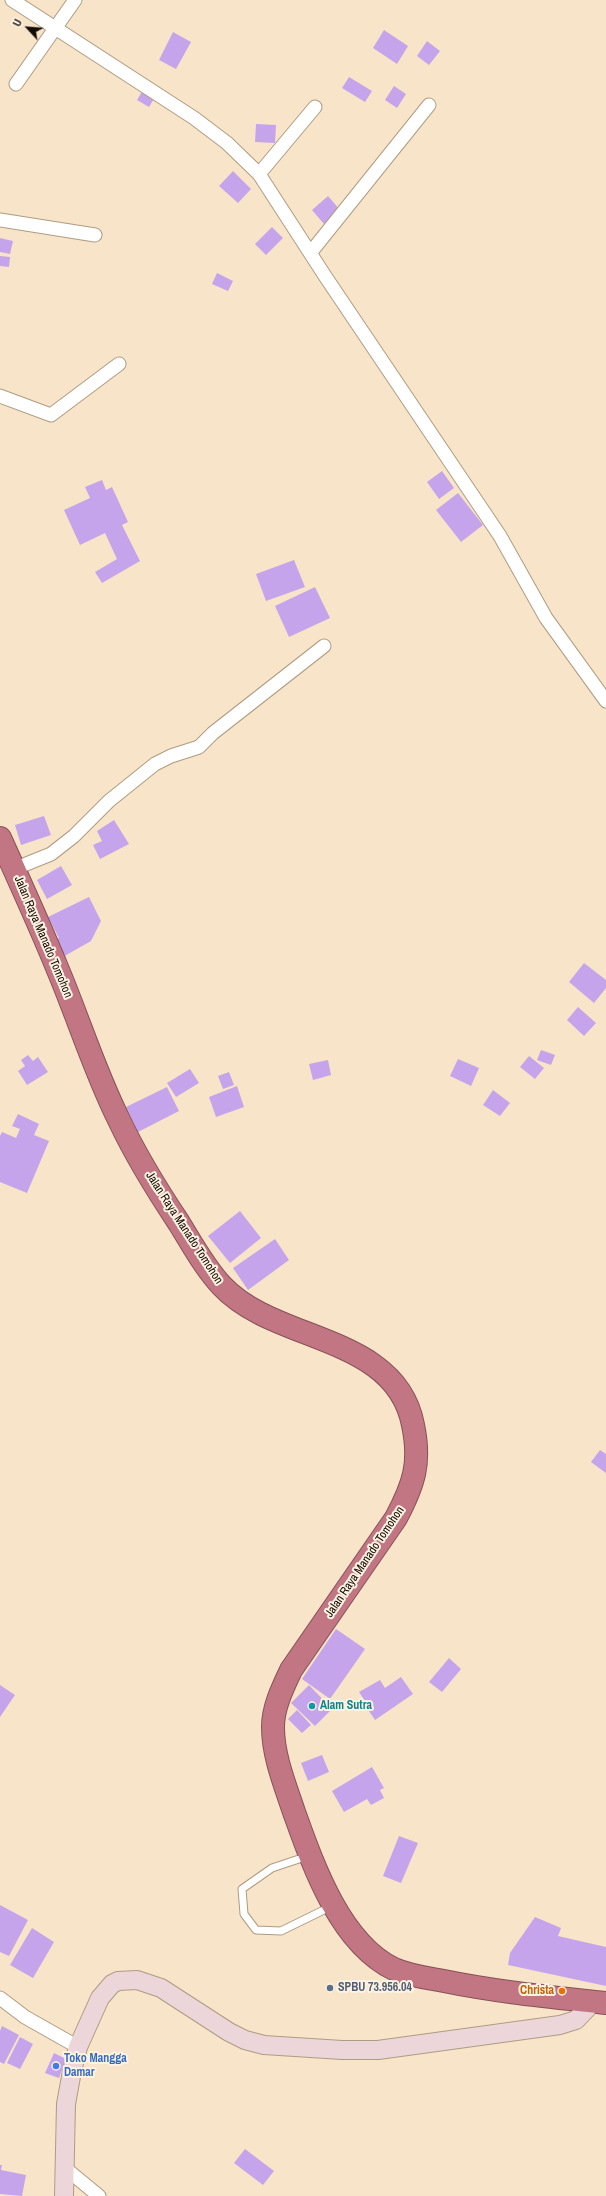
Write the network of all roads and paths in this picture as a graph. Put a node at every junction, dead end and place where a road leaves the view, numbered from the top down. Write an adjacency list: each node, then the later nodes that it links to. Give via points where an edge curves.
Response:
1 (12, 0): 3 (street)
2 (75, 0): 3 (street)
3 (55, 28): 4 (street); 7 (street, via 194,118 227,143)
4 (16, 84)
5 (429, 105): 10 (street)
6 (316, 107): 7 (street)
7 (259, 174): 10 (street)
8 (0, 220): 9 (street)
9 (95, 235)
10 (311, 252): 14 (street, via 500,536 546,618)
11 (119, 364): 12 (street, via 51,415)
12 (0, 396)
13 (324, 646): 16 (street, via 213,733 199,747 155,764 109,801 74,836 51,854)
14 (606, 701)
15 (0, 838): 16 (highway, Jalan Raya Manado Tomohon)
16 (14, 868): 17 (highway, Jalan Raya Manado Tomohon, via 118,1120 161,1196 219,1283 232,1297 262,1316 318,1337 375,1365 398,1389 412,1414 418,1447 417,1462 413,1483 404,1504 291,1670 276,1709 273,1724 275,1746 283,1780)
17 (310, 1855): 18 (highway, Jalan Raya Manado Tomohon); 18 (lane, via 272,1868 242,1889 244,1914 256,1930 281,1931)
18 (334, 1905): 20 (highway, Jalan Raya Manado Tomohon, via 349,1929 368,1950 404,1973 464,1985)
19 (0, 1998): 21 (street, via 25,2017)
20 (599, 2003): 21 (street, via 576,2020 560,2024 405,2048 342,2050 264,2045 245,2040 161,1988 146,1982 126,1979 112,1984 100,1998)
21 (78, 2047): 22 (street, via 66,2104)
22 (65, 2168): 23 (street); 24 (street)
23 (64, 2196)
24 (100, 2196)

